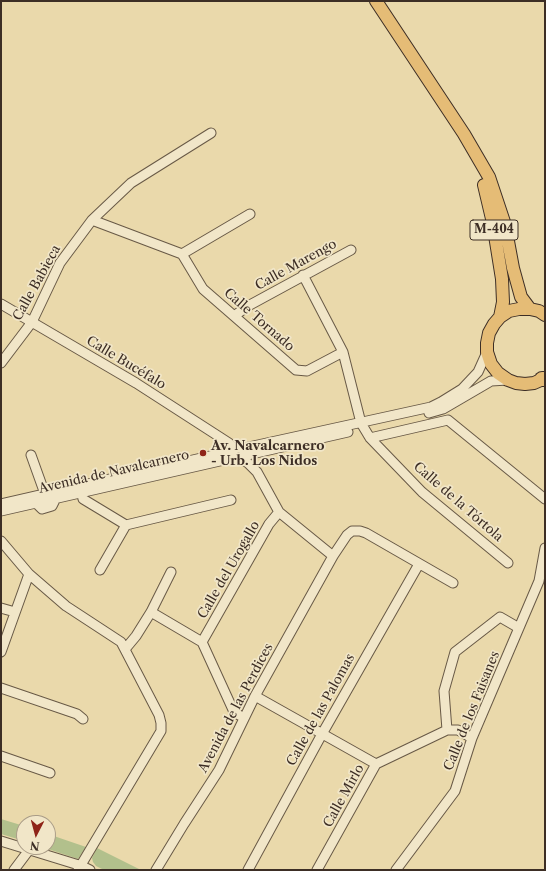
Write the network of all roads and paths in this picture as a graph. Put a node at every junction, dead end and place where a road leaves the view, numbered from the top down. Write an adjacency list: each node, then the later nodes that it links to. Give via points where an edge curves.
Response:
1 (376, 1): 3 (main road, M-404)
2 (212, 133): 5 (street, Calle Babieca, via 131,183)
3 (471, 146): 10 (main road, M-404, via 489,177 505,225 521,297); 13 (main road, M-404, via 484,184 493,223 502,280 503,302)
4 (250, 214): 7 (street)
5 (92, 220): 7 (street); 14 (street, Calle Babieca, via 60,263)
6 (351, 250): 8 (street, Calle Marengo)
7 (182, 254): 12 (street, Calle Tornado, via 203,289)
8 (303, 275): 12 (street, Calle Marengo); 15 (street)
9 (1, 304): 14 (street, Calle Bucéfalo)
10 (530, 309): 11 (main road); 13 (main road, via 514,310)
11 (545, 315)
12 (234, 316): 15 (street, Calle Tornado, via 296,370 307,371)
13 (500, 317): 16 (main road, M-404, via 489,333)
14 (32, 322): 17 (street, Calle Babieca); 22 (street, Calle Bucéfalo, via 136,383 229,443)
15 (343, 352): 20 (street, Calle de la Tórtola)
16 (487, 352): 19 (main road, via 491,364); 20 (street, Avenida de Navalcarnero, via 478,372 462,389 441,402)
17 (1, 362)
18 (544, 379): 19 (main road, via 525,384)
19 (508, 380): 20 (street, Avenida de Navalcarnero, via 491,381 443,409 404,419)
20 (362, 425): 21 (street, Calle de la Tórtola); 22 (street, Avenida de Navalcarnero)
21 (370, 438): 26 (street, via 448,420); 35 (street, Calle de la Tórtola, via 422,492)
22 (237, 453): 24 (street, Avenida de Navalcarnero); 30 (street, via 257,472)
23 (31, 456): 25 (street, Avenida de Navalcarnero)
24 (81, 489): 25 (street, Avenida de Navalcarnero); 29 (street, Avenida de Navalcarnero, via 56,498); 31 (street, via 83,499)
25 (45, 494): 28 (street, Avenida de Navalcarnero)
26 (545, 499)
27 (231, 500): 31 (street)
28 (1, 504)
29 (1, 511)
30 (279, 512): 34 (street); 45 (street, Calle del Urogallo)
31 (126, 525): 37 (street)
32 (1, 541): 39 (street)
33 (545, 548): 44 (street, Calle de los Faisanes, via 539,581)
34 (333, 556): 36 (street, Avenida de las Perdices, via 347,534 360,531); 49 (street, Avenida de las Perdices)
35 (508, 563)
36 (419, 564): 40 (street); 53 (street, Calle de las Palomas)
37 (100, 570)
38 (171, 572): 43 (street)
39 (29, 574): 42 (street); 46 (street, via 66,606 121,642)
40 (453, 583)
41 (1, 608): 42 (street)
42 (15, 612): 47 (street)
43 (151, 612): 45 (street); 46 (street)
44 (519, 628): 52 (street, via 500,617 455,652 444,691); 54 (street, Calle de los Faisanes)
45 (202, 642): 50 (street, via 234,712)
46 (126, 648): 62 (street, via 159,715 161,731)
47 (1, 652)
48 (1, 688): 51 (street, via 76,714)
49 (255, 696): 50 (street, Avenida de las Perdices); 53 (street)
50 (244, 718): 64 (street, Avenida de las Perdices, via 219,770)
51 (83, 719)
52 (447, 730): 54 (street, via 458,730); 56 (street, Calle Mirlo)
53 (322, 734): 56 (street); 65 (street, Calle de las Palomas)
54 (472, 738): 67 (street, Calle de los Faisanes, via 454,791)
55 (1, 756): 57 (street)
56 (376, 764): 66 (street, Calle Mirlo)
57 (50, 773)
58 (1, 841): 59 (street)
59 (16, 846)
60 (25, 855): 63 (street)
61 (43, 855): 62 (street)
62 (83, 869)
63 (14, 870)
64 (156, 870)
65 (248, 870)
66 (317, 870)
67 (396, 870)

